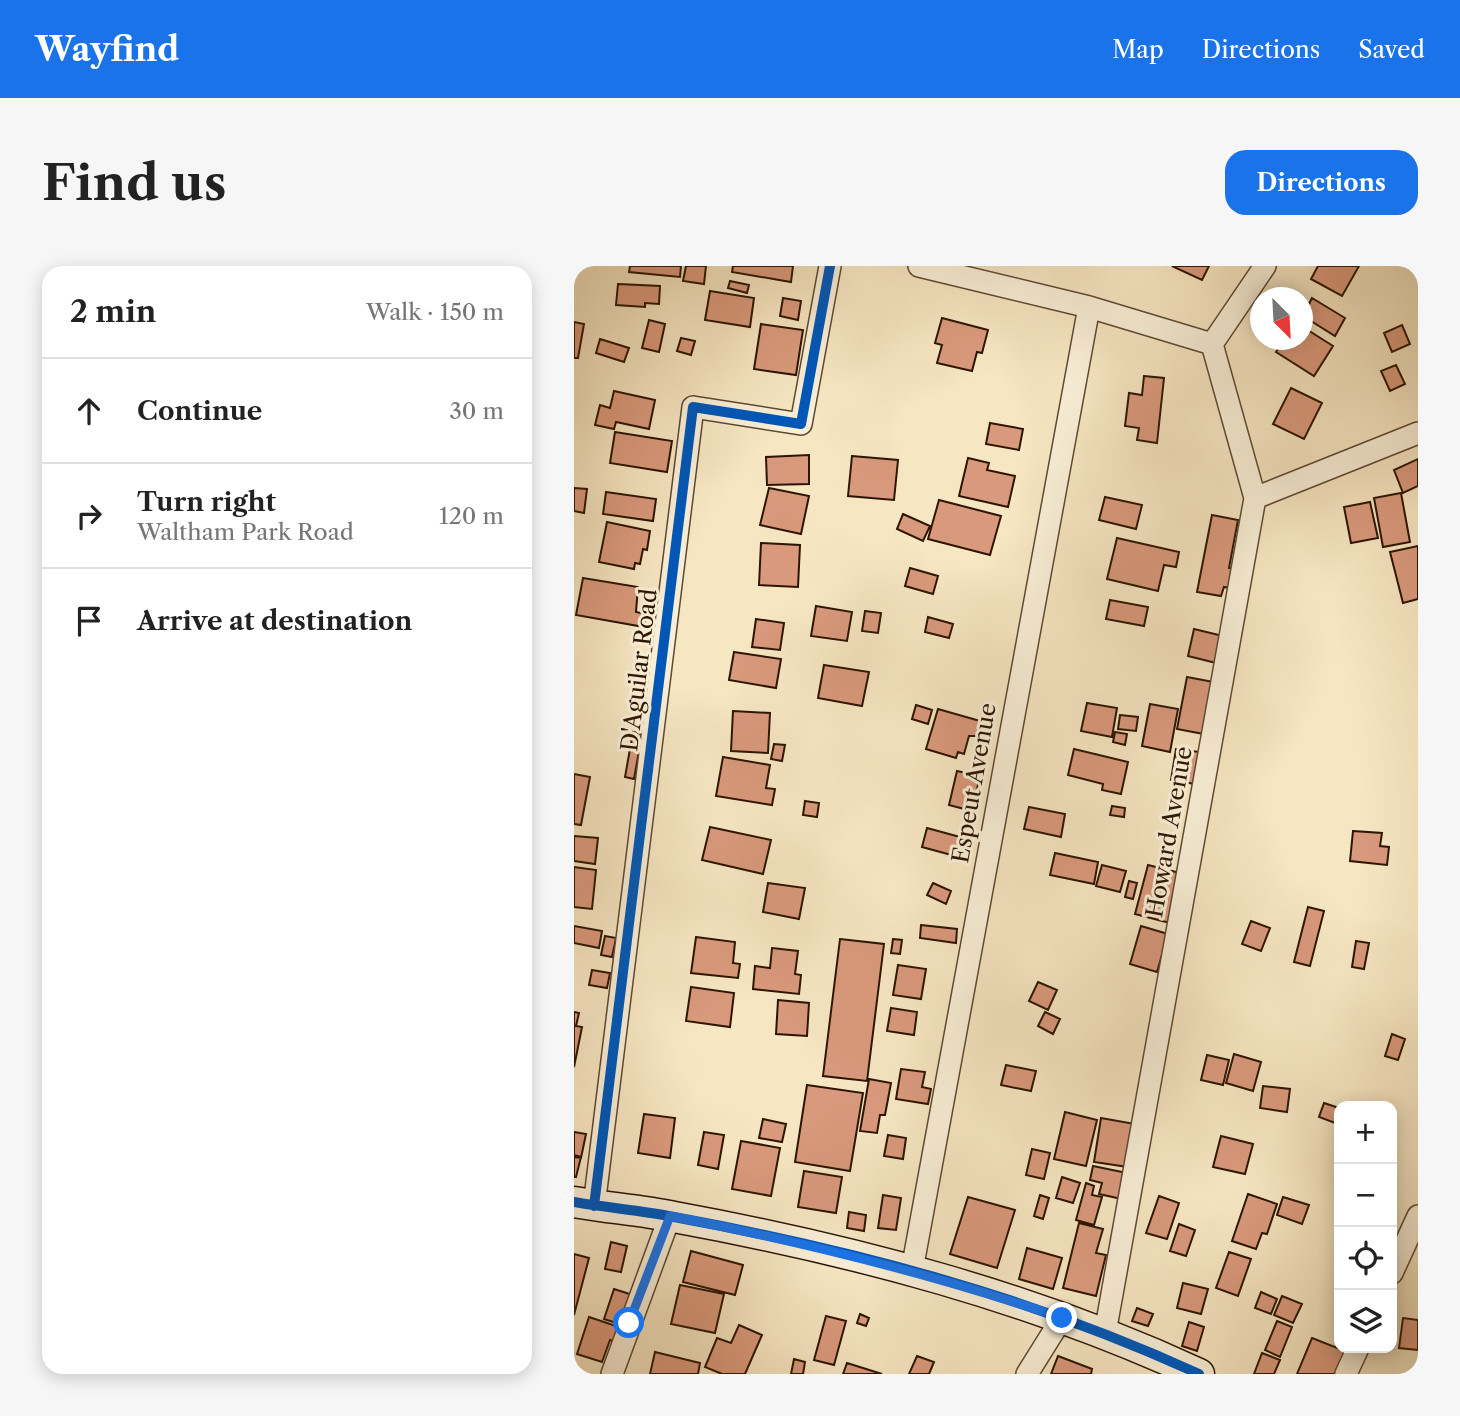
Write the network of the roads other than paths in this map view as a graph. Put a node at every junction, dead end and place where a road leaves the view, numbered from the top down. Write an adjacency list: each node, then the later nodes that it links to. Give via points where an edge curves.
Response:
1 (830, 266): 8 (street, D'Aguilar Road, via 801,424 693,407)
2 (919, 266): 4 (street)
3 (1265, 266): 5 (street)
4 (1089, 307): 5 (street); 12 (street, Espeut Avenue)
5 (1212, 344): 7 (street, Howard Avenue)
6 (1418, 433): 7 (street)
7 (1255, 498): 14 (street, Howard Avenue)
8 (584, 1204): 9 (main road)
9 (670, 1216): 12 (main road); 16 (street)
10 (1418, 1216): 11 (street)
11 (1397, 1262)
12 (912, 1270): 13 (main road)
13 (1062, 1318): 14 (main road); 17 (street)
14 (1105, 1333): 18 (main road)
15 (1356, 1353): 19 (street)
16 (612, 1374)
17 (1027, 1374)
18 (1199, 1374)
19 (1346, 1374)

